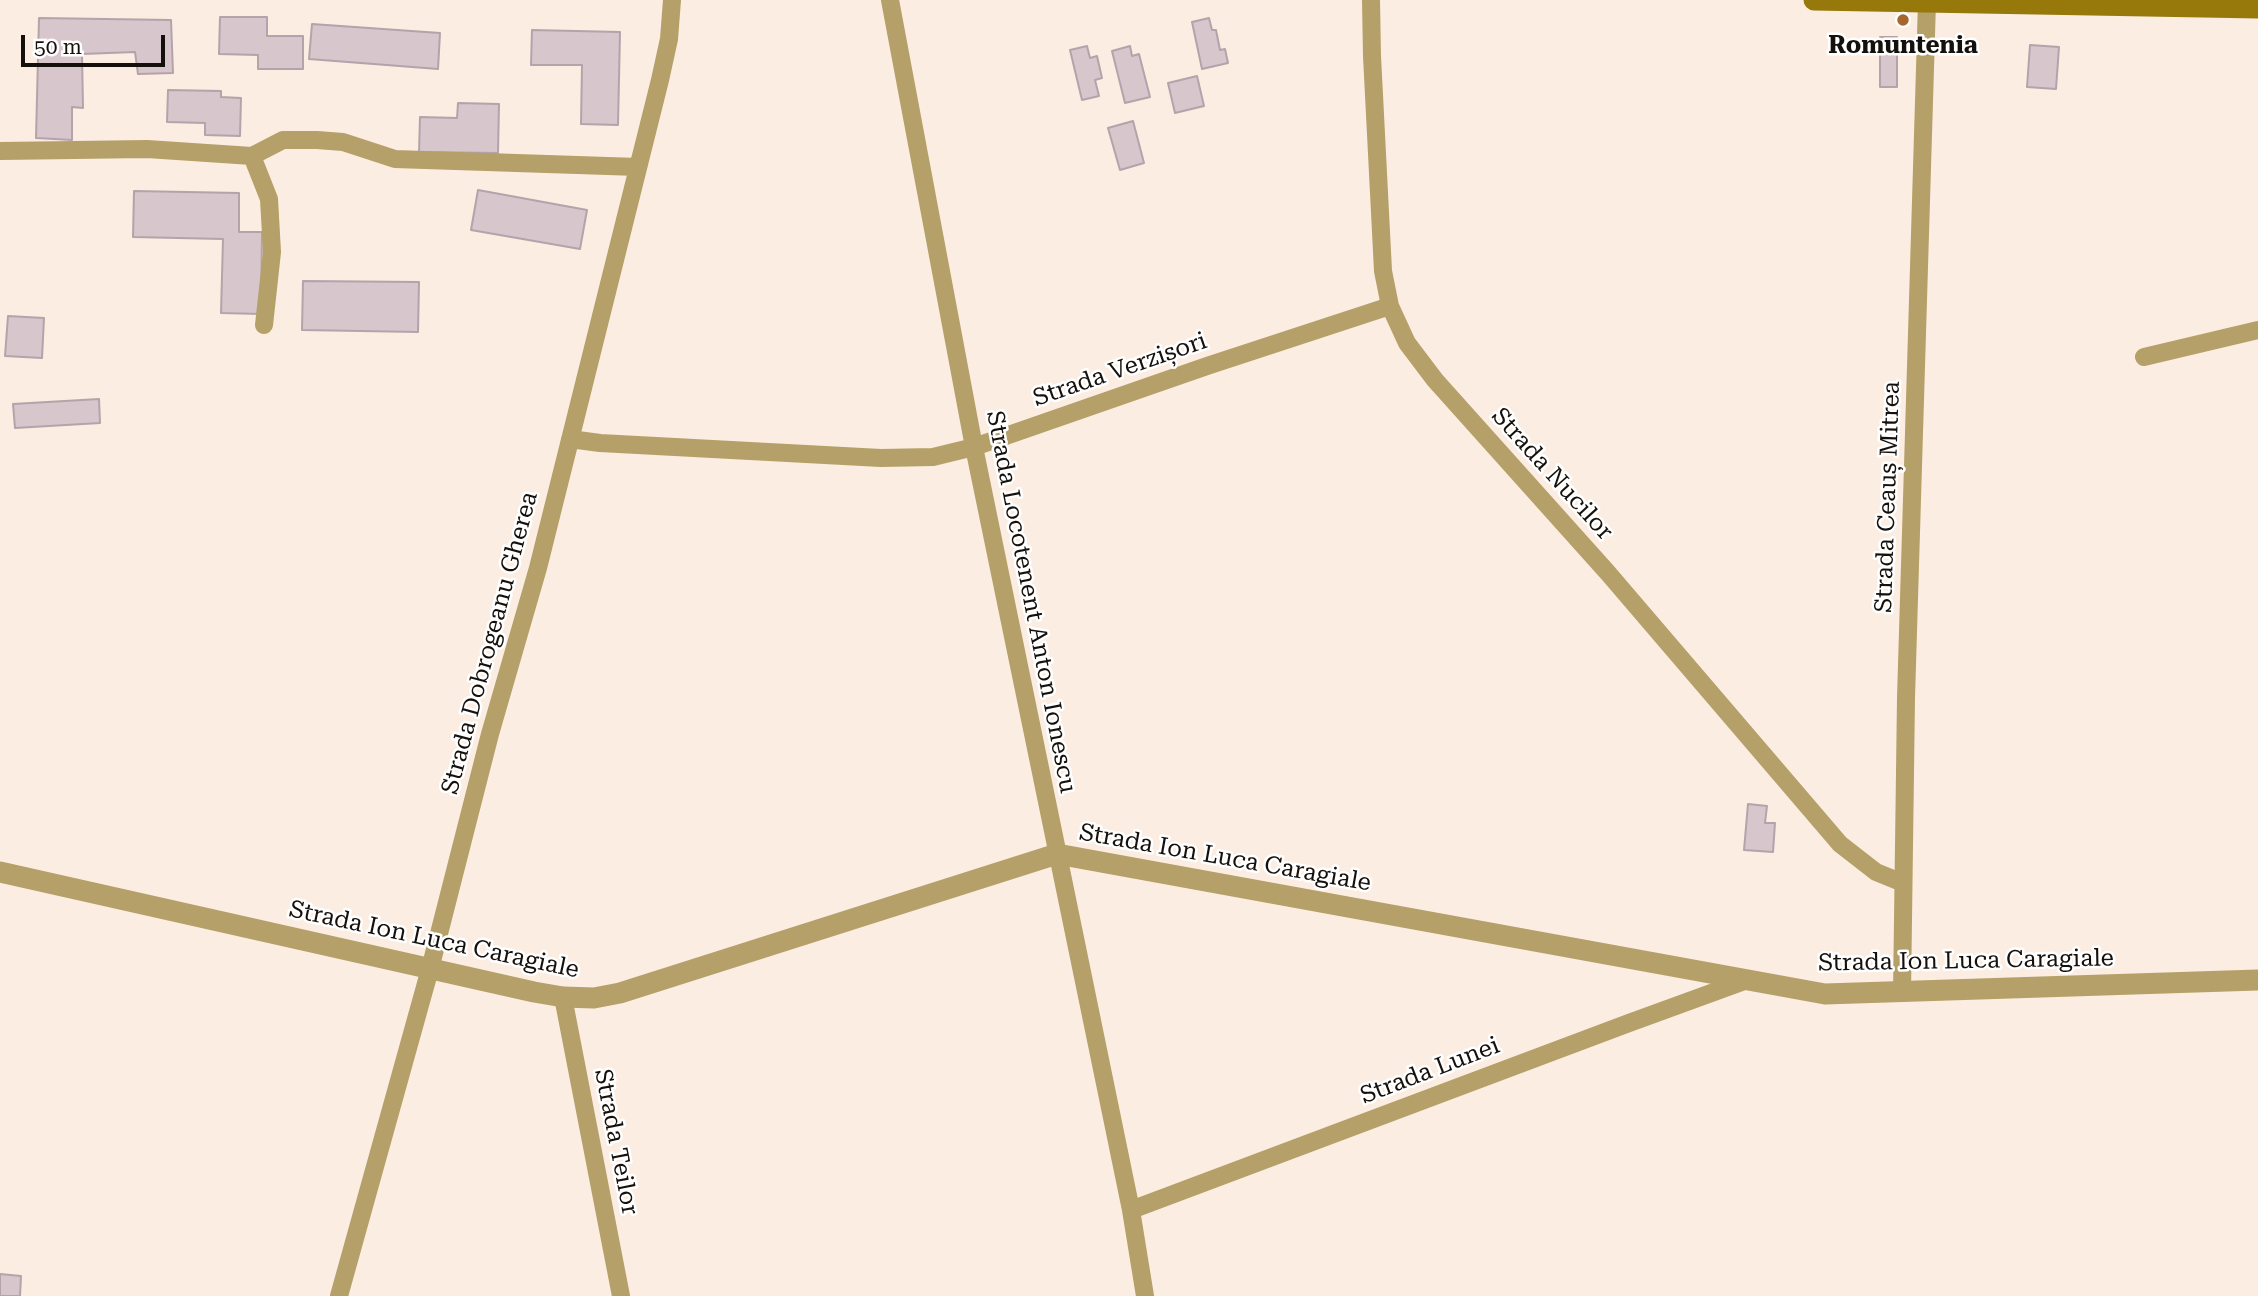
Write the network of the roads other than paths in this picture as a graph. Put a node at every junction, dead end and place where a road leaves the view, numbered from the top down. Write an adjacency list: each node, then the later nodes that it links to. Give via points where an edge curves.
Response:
1 (672, 0): 10 (street, Strada Dobrogeanu Gherea, via 669,39)
2 (890, 0): 16 (street, Strada Locotenent Anton Ionescu)
3 (1371, 0): 11 (street, Strada Nucilor, via 1382,271)
4 (1814, 0): 5 (main road)
5 (1845, 0): 6 (main road)
6 (1929, 1): 7 (main road); 19 (street, Strada Ceauș Mitrea)
7 (2258, 8)
8 (0, 151): 9 (street, via 147,149)
9 (252, 156): 10 (street, via 283,140 317,140 343,142 395,159); 12 (street, via 269,199 272,252)
10 (638, 167): 15 (street, Strada Dobrogeanu Gherea)
11 (1390, 306): 16 (street, Strada Verzișori); 19 (street, Strada Nucilor, via 1407,343 1435,380 1840,844 1876,872)
12 (264, 325)
13 (2258, 330): 14 (street)
14 (2144, 356)
15 (570, 439): 16 (street, Strada Verzișori, via 881,458 933,457); 20 (street, Strada Dobrogeanu Gherea)
16 (974, 447): 17 (street, Strada Locotenent Anton Ionescu)
17 (1057, 854): 21 (street, Strada Ion Luca Caragiale); 24 (street, Strada Ion Luca Caragiale, via 620,993); 25 (street, Strada Locotenent Anton Ionescu)
18 (0, 872): 20 (street, Strada Ion Luca Caragiale)
19 (1903, 883): 23 (street, Strada Ceauș Mitrea)
20 (429, 969): 24 (street, Strada Ion Luca Caragiale); 26 (street, Strada Dobrogeanu Gherea)
21 (1747, 980): 23 (street, Strada Ion Luca Caragiale, via 1825,994); 25 (street, Strada Lunei)
22 (2258, 980): 23 (street, Strada Ion Luca Caragiale)
23 (1902, 993)
24 (563, 997): 27 (street, Strada Teilor)
25 (1131, 1210): 28 (street, Strada Locotenent Anton Ionescu)
26 (339, 1296)
27 (621, 1296)
28 (1145, 1296)

